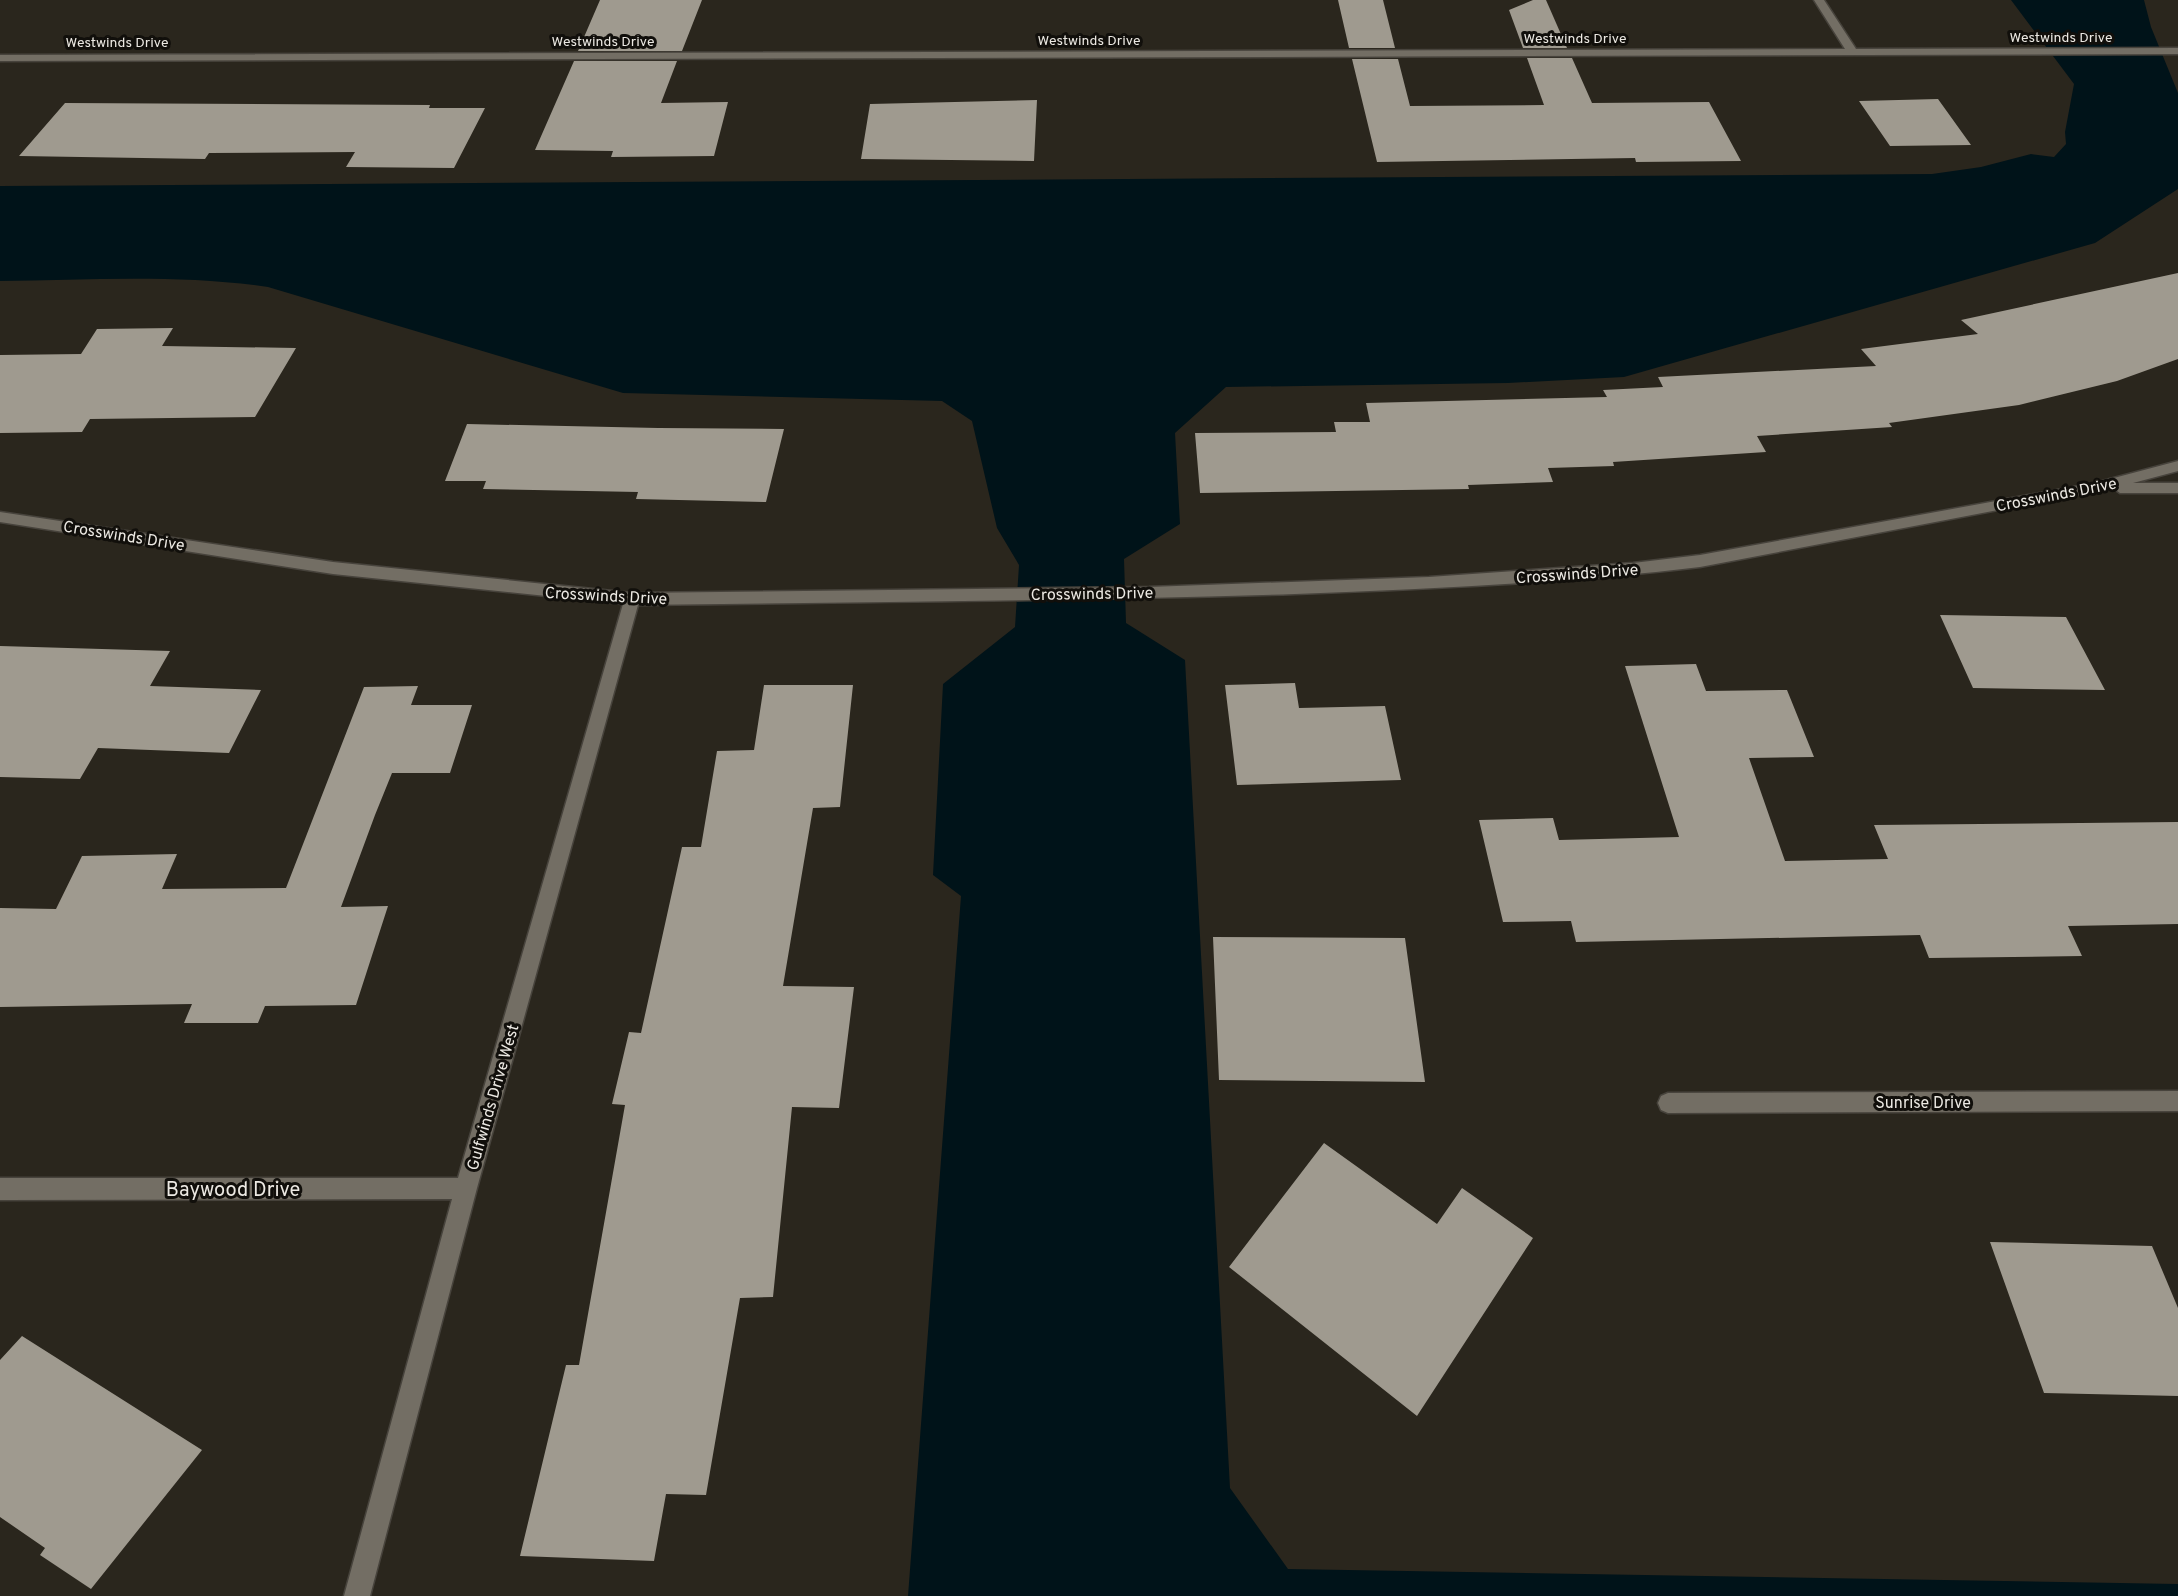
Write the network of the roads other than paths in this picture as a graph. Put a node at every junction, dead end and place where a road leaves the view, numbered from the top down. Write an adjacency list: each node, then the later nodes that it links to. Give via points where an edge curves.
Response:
1 (1819, 0): 3 (street)
2 (2177, 51): 3 (street, Westwinds Drive)
3 (1853, 52): 4 (street, Westwinds Drive)
4 (0, 58)
5 (2178, 466): 6 (street, Crosswinds Drive)
6 (2095, 488): 7 (street); 9 (street, Crosswinds Drive, via 1700,561 1633,569 1429,583 1149,592)
7 (2178, 488)
8 (0, 518): 9 (street, Crosswinds Drive, via 344,569)
9 (632, 599): 12 (street, Gulfwinds Drive West)
10 (2178, 1101): 11 (street, Sunrise Drive)
11 (1668, 1103)
12 (466, 1188): 13 (street, Baywood Drive); 14 (street, Gulfwinds Drive West)
13 (0, 1189)
14 (357, 1596)

